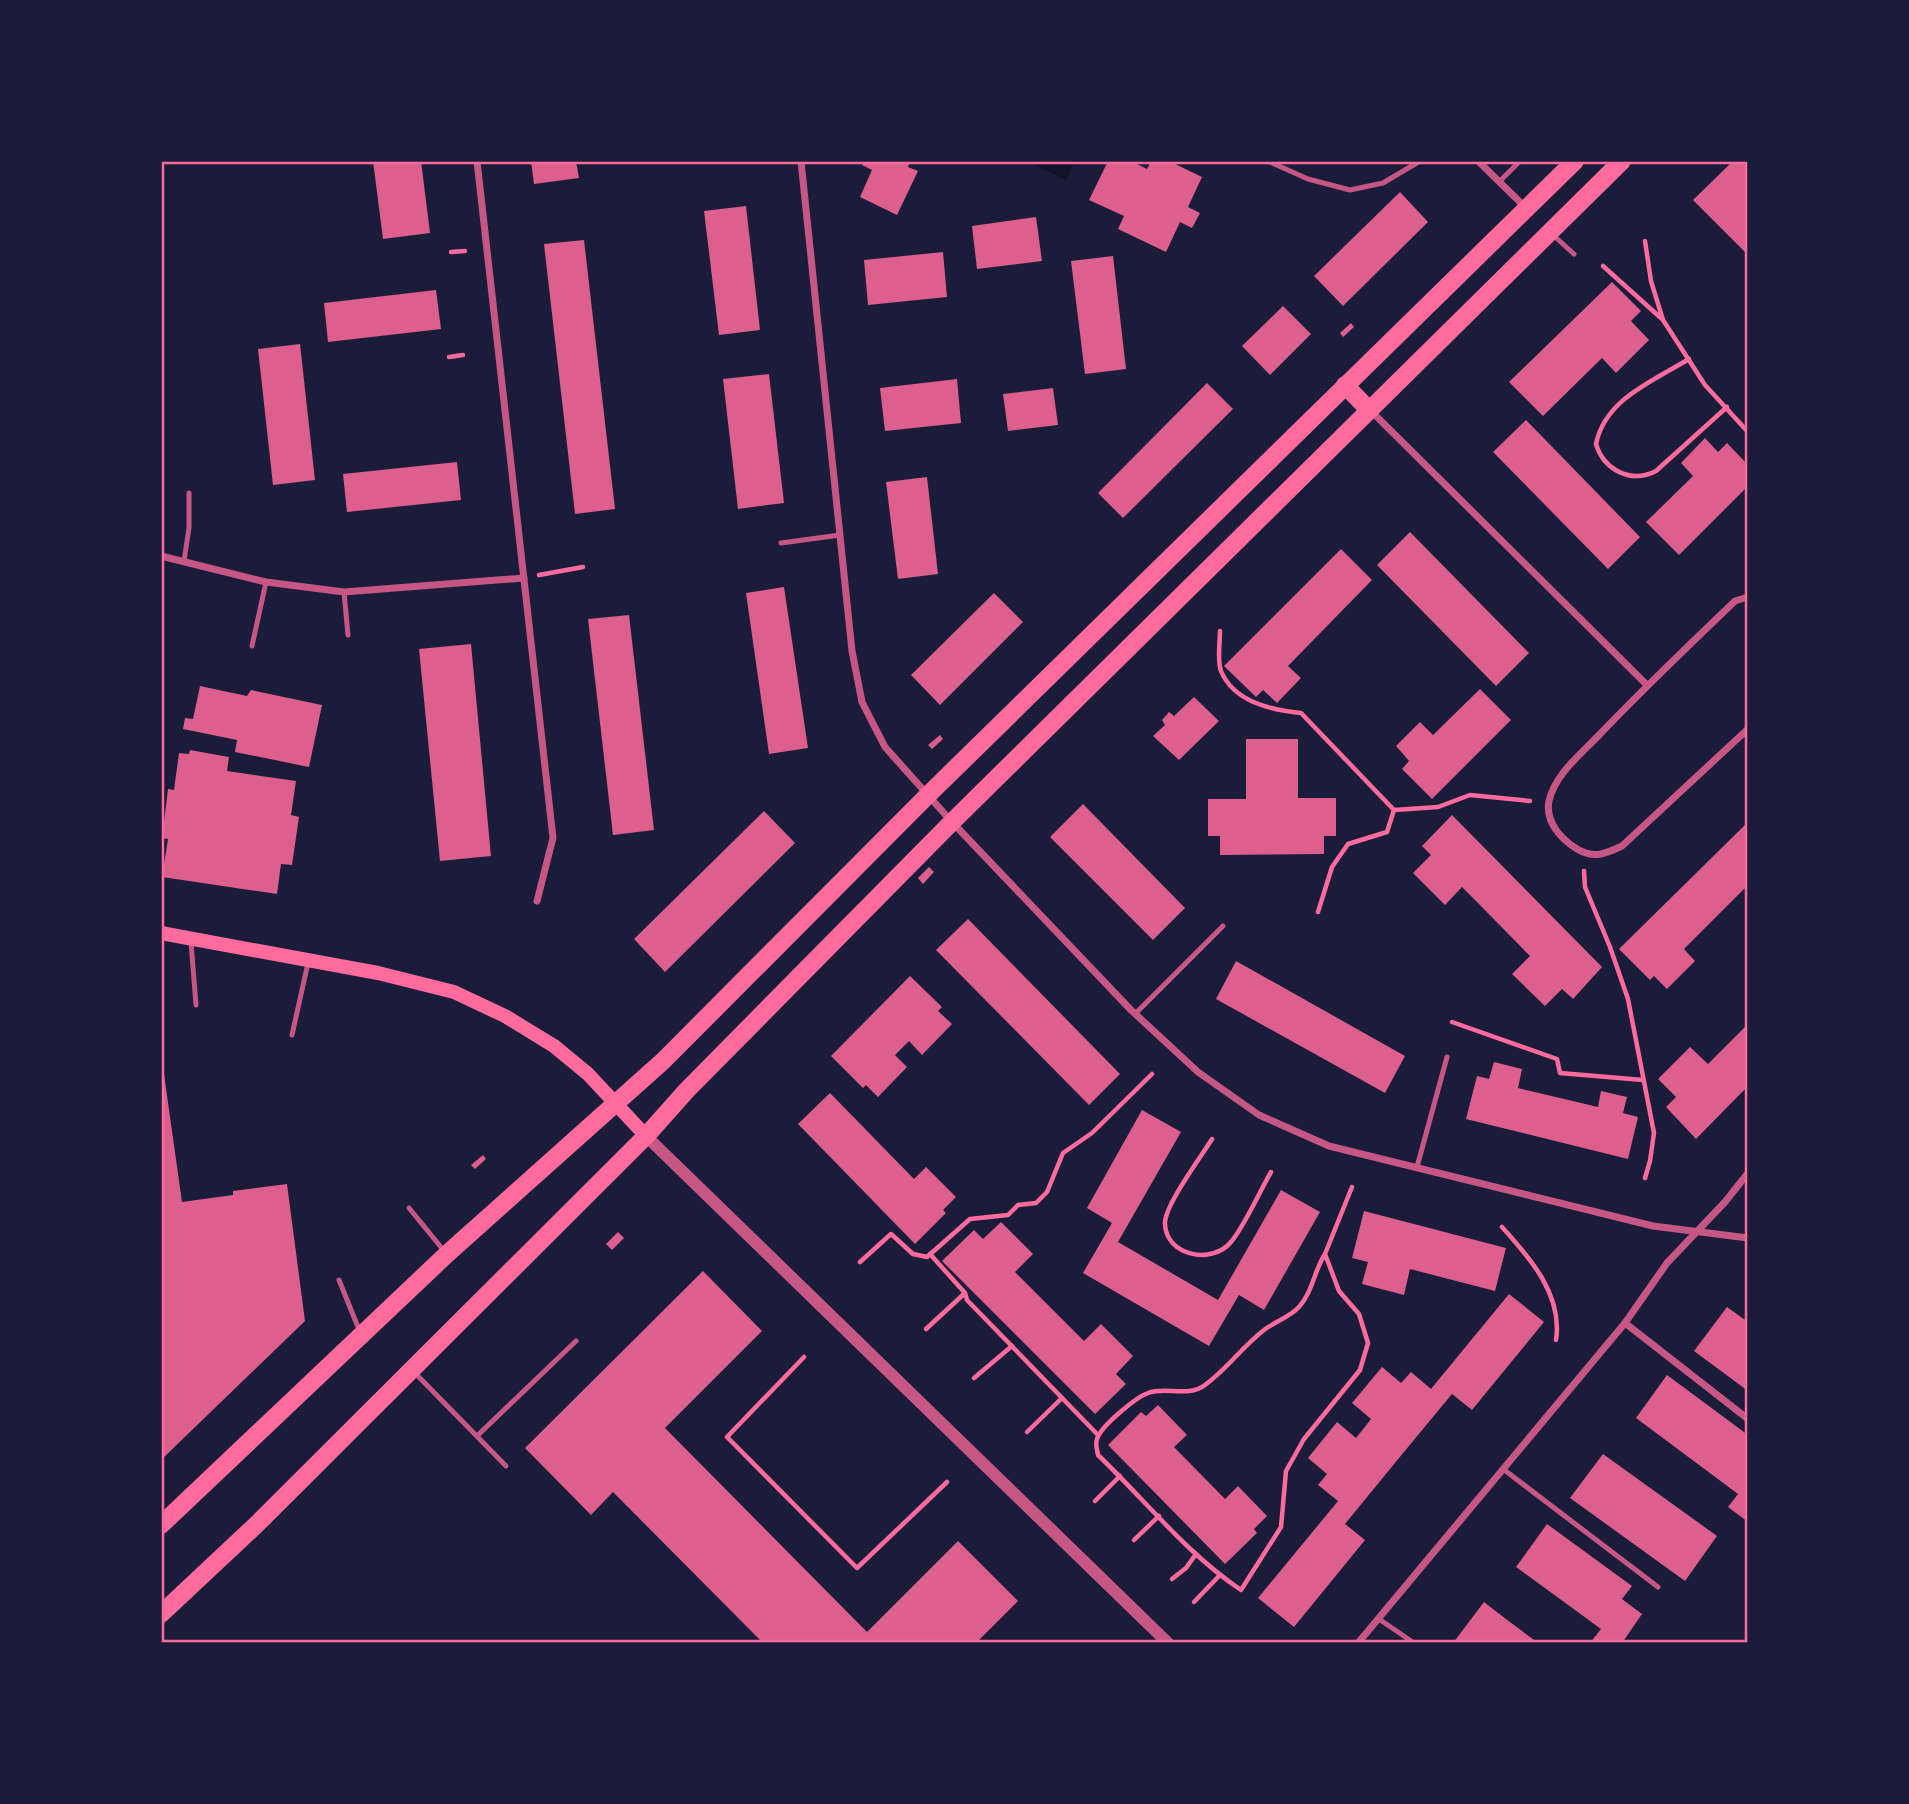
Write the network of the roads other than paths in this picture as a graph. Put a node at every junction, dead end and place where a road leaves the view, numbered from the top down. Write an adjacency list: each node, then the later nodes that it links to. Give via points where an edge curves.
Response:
1 (477, 161): 20 (street)
2 (801, 161): 16 (street)
3 (1268, 161): 4 (lane, via 1308,179 1350,190 1383,183)
4 (1420, 161)
5 (1478, 161): 9 (street)
6 (1520, 161): 9 (lane)
7 (1575, 161): 10 (main road)
8 (1622, 161): 11 (main road)
9 (1499, 181): 10 (street)
10 (1527, 209): 11 (main road); 13 (main road)
11 (1550, 232): 12 (lane); 14 (main road)
12 (1574, 254)
13 (1345, 385): 14 (main road); 28 (main road)
14 (1369, 410): 26 (street); 29 (main road)
15 (189, 493): 19 (lane)
16 (840, 535): 17 (lane); 28 (street, via 862,702 885,747)
17 (780, 543)
18 (161, 556): 19 (street)
19 (184, 561): 21 (street)
20 (524, 578): 22 (street); 30 (street, via 553,838)
21 (266, 582): 22 (street); 25 (lane)
22 (344, 592): 24 (lane)
23 (1748, 597): 26 (street, via 1734,601)
24 (348, 635)
25 (252, 646)
26 (1647, 685): 27 (street, via 1560,776 1549,802 1550,820 1563,841 1586,854 1603,856 1622,846)
27 (1748, 729)
28 (928, 795): 29 (street); 39 (main road, via 673,1051)
29 (952, 822): 36 (street); 40 (main road)
30 (537, 901)
31 (1223, 926): 36 (lane)
32 (161, 933): 33 (main road)
33 (191, 939): 34 (main road); 35 (lane)
34 (309, 959): 37 (lane); 39 (main road, via 454,992 554,1046)
35 (196, 1005)
36 (1135, 1014): 41 (street, via 1198,1072 1259,1115 1329,1146)
37 (292, 1035)
38 (1447, 1057): 41 (lane)
39 (616, 1102): 40 (main road); 46 (main road)
40 (646, 1136): 51 (main road); 60 (street)
41 (1417, 1167): 44 (street, via 1653,1226)
42 (1748, 1173): 44 (street)
43 (410, 1208): 46 (lane)
44 (1699, 1231): 45 (street); 48 (street, via 1667,1263)
45 (1748, 1238)
46 (447, 1254): 49 (main road)
47 (339, 1280): 49 (lane)
48 (1625, 1323): 52 (street); 55 (street)
49 (361, 1335): 56 (main road)
50 (576, 1341): 53 (lane)
51 (412, 1370): 53 (lane); 58 (main road)
52 (1748, 1419)
53 (477, 1436): 54 (lane)
54 (506, 1466)
55 (1503, 1469): 57 (lane); 59 (street)
56 (161, 1525)
57 (1658, 1587)
58 (161, 1614)
59 (1379, 1619): 61 (street); 62 (lane)
60 (1168, 1643)
61 (1359, 1643)
62 (1414, 1643)

